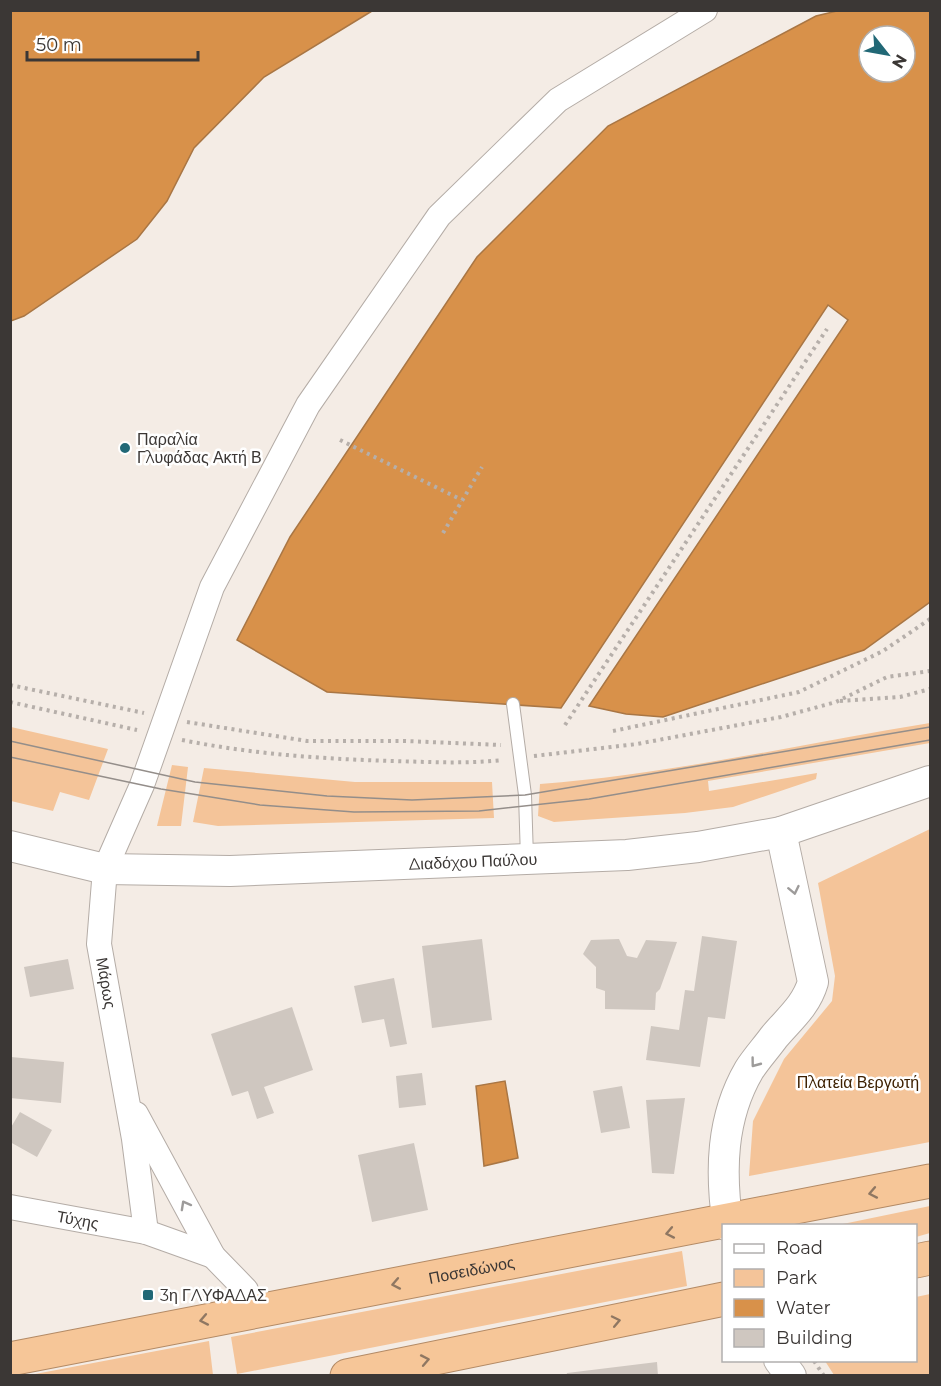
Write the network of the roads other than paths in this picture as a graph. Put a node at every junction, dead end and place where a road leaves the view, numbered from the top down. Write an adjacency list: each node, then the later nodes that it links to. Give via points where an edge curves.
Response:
1 (705, 10): 7 (street, Μάρως, via 558,100 439,216 308,405 212,587 142,785)
2 (513, 704): 6 (lane, via 525,795)
3 (930, 781): 4 (street, Διαδόχου Παύλου)
4 (781, 832): 6 (street, Διαδόχου Παύλου, via 651,852); 11 (street, one-way to 11, via 813,982 805,1003 749,1070 732,1107 722,1162)
5 (10, 846): 7 (street, Διαδόχου Παύλου)
6 (527, 859): 7 (street, Διαδόχου Παύλου, via 230,871)
7 (105, 869): 8 (street, Μάρως, via 99,944)
8 (126, 1096): 13 (street, Μάρως); 14 (street, Μάρως, one-way to 8)
9 (930, 1181): 11 (highway, Ποσειδώνος, one-way to 11)
10 (10, 1208): 13 (street, Τύχης)
11 (728, 1224)
12 (722, 1225): 16 (highway, Ποσειδώνος, one-way to 16)
13 (146, 1232): 14 (street, Μάρως)
14 (213, 1256): 16 (street, Μάρως, via 246,1290)
15 (722, 1299): 19 (highway, one-way to 15)
16 (252, 1311): 17 (highway, Ποσειδώνος, one-way to 17)
17 (10, 1359)
18 (780, 1362): 20 (street)
19 (347, 1376)
20 (791, 1376)

